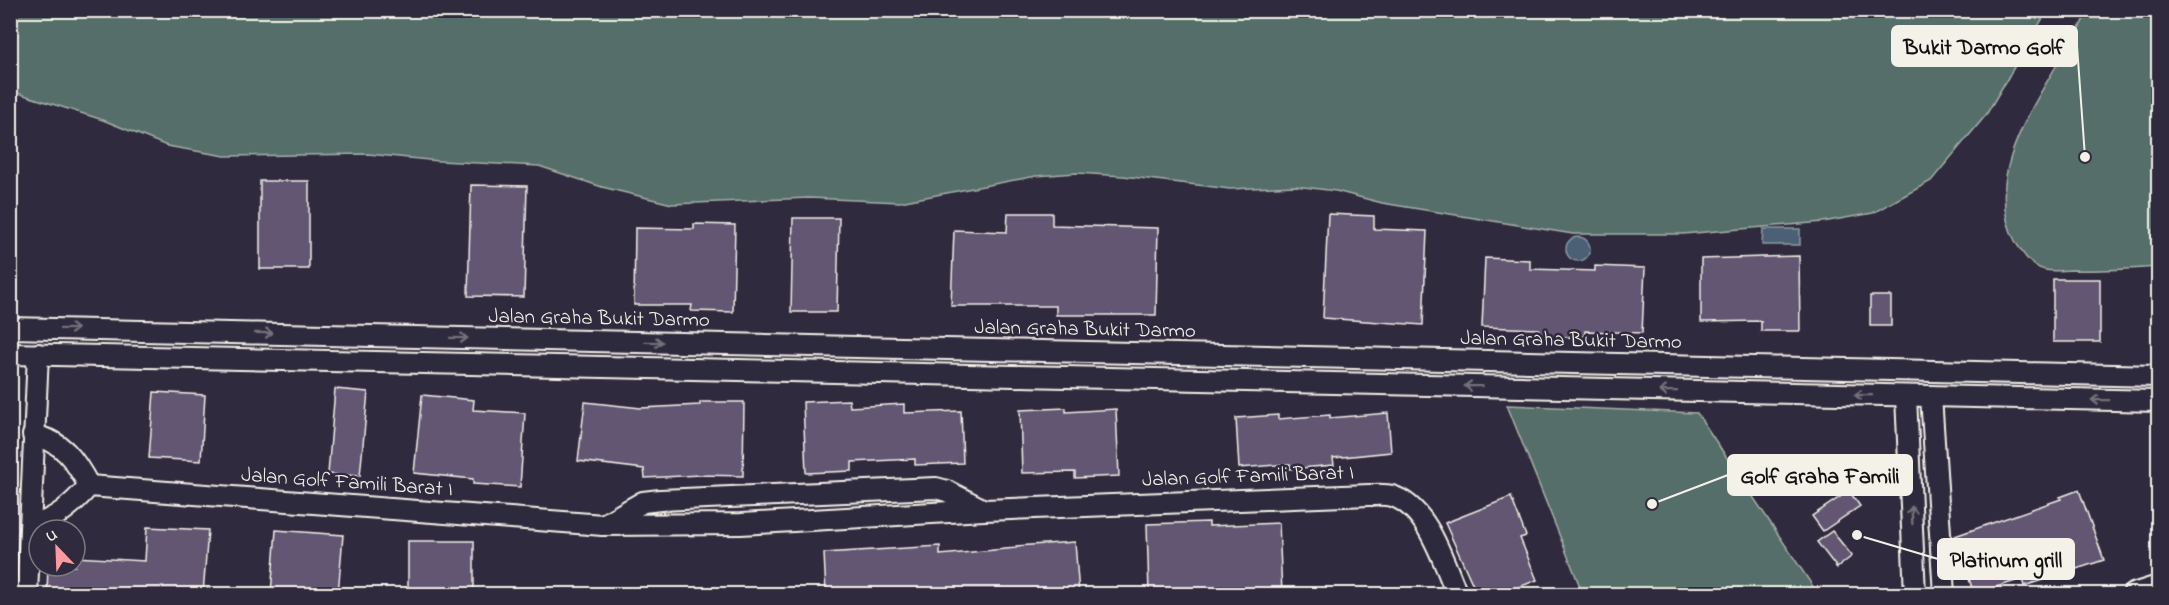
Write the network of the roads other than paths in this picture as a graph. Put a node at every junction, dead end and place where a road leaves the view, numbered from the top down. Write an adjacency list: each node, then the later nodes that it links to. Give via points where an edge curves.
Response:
1 (10, 328): 4 (street, Jalan Graha Bukit Darmo, one-way to 4)
2 (10, 354): 3 (street)
3 (38, 354): 5 (street, one-way to 3); 8 (street)
4 (2158, 376)
5 (1906, 396): 6 (street); 18 (street, one-way to 5)
6 (1931, 396): 7 (street, one-way to 6); 19 (street)
7 (2158, 401)
8 (33, 435): 9 (street, via 58,444 76,464); 11 (street)
9 (88, 486): 12 (street, via 73,504); 13 (street, Jalan Golf Famili Barat I)
10 (984, 510): 13 (street, Jalan Golf Famili Barat I, via 741,524); 13 (street, Jalan Golf Famili Barat I, via 942,489 901,490 660,500 637,505); 17 (street, Jalan Golf Famili Barat I, via 1392,496 1406,503 1425,522)
11 (31, 518)
12 (50, 518)
13 (603, 525)
14 (28, 578): 16 (street)
15 (2158, 586): 20 (street)
16 (27, 594)
17 (1457, 594)
18 (1915, 594)
19 (1944, 594)
20 (2133, 594)

